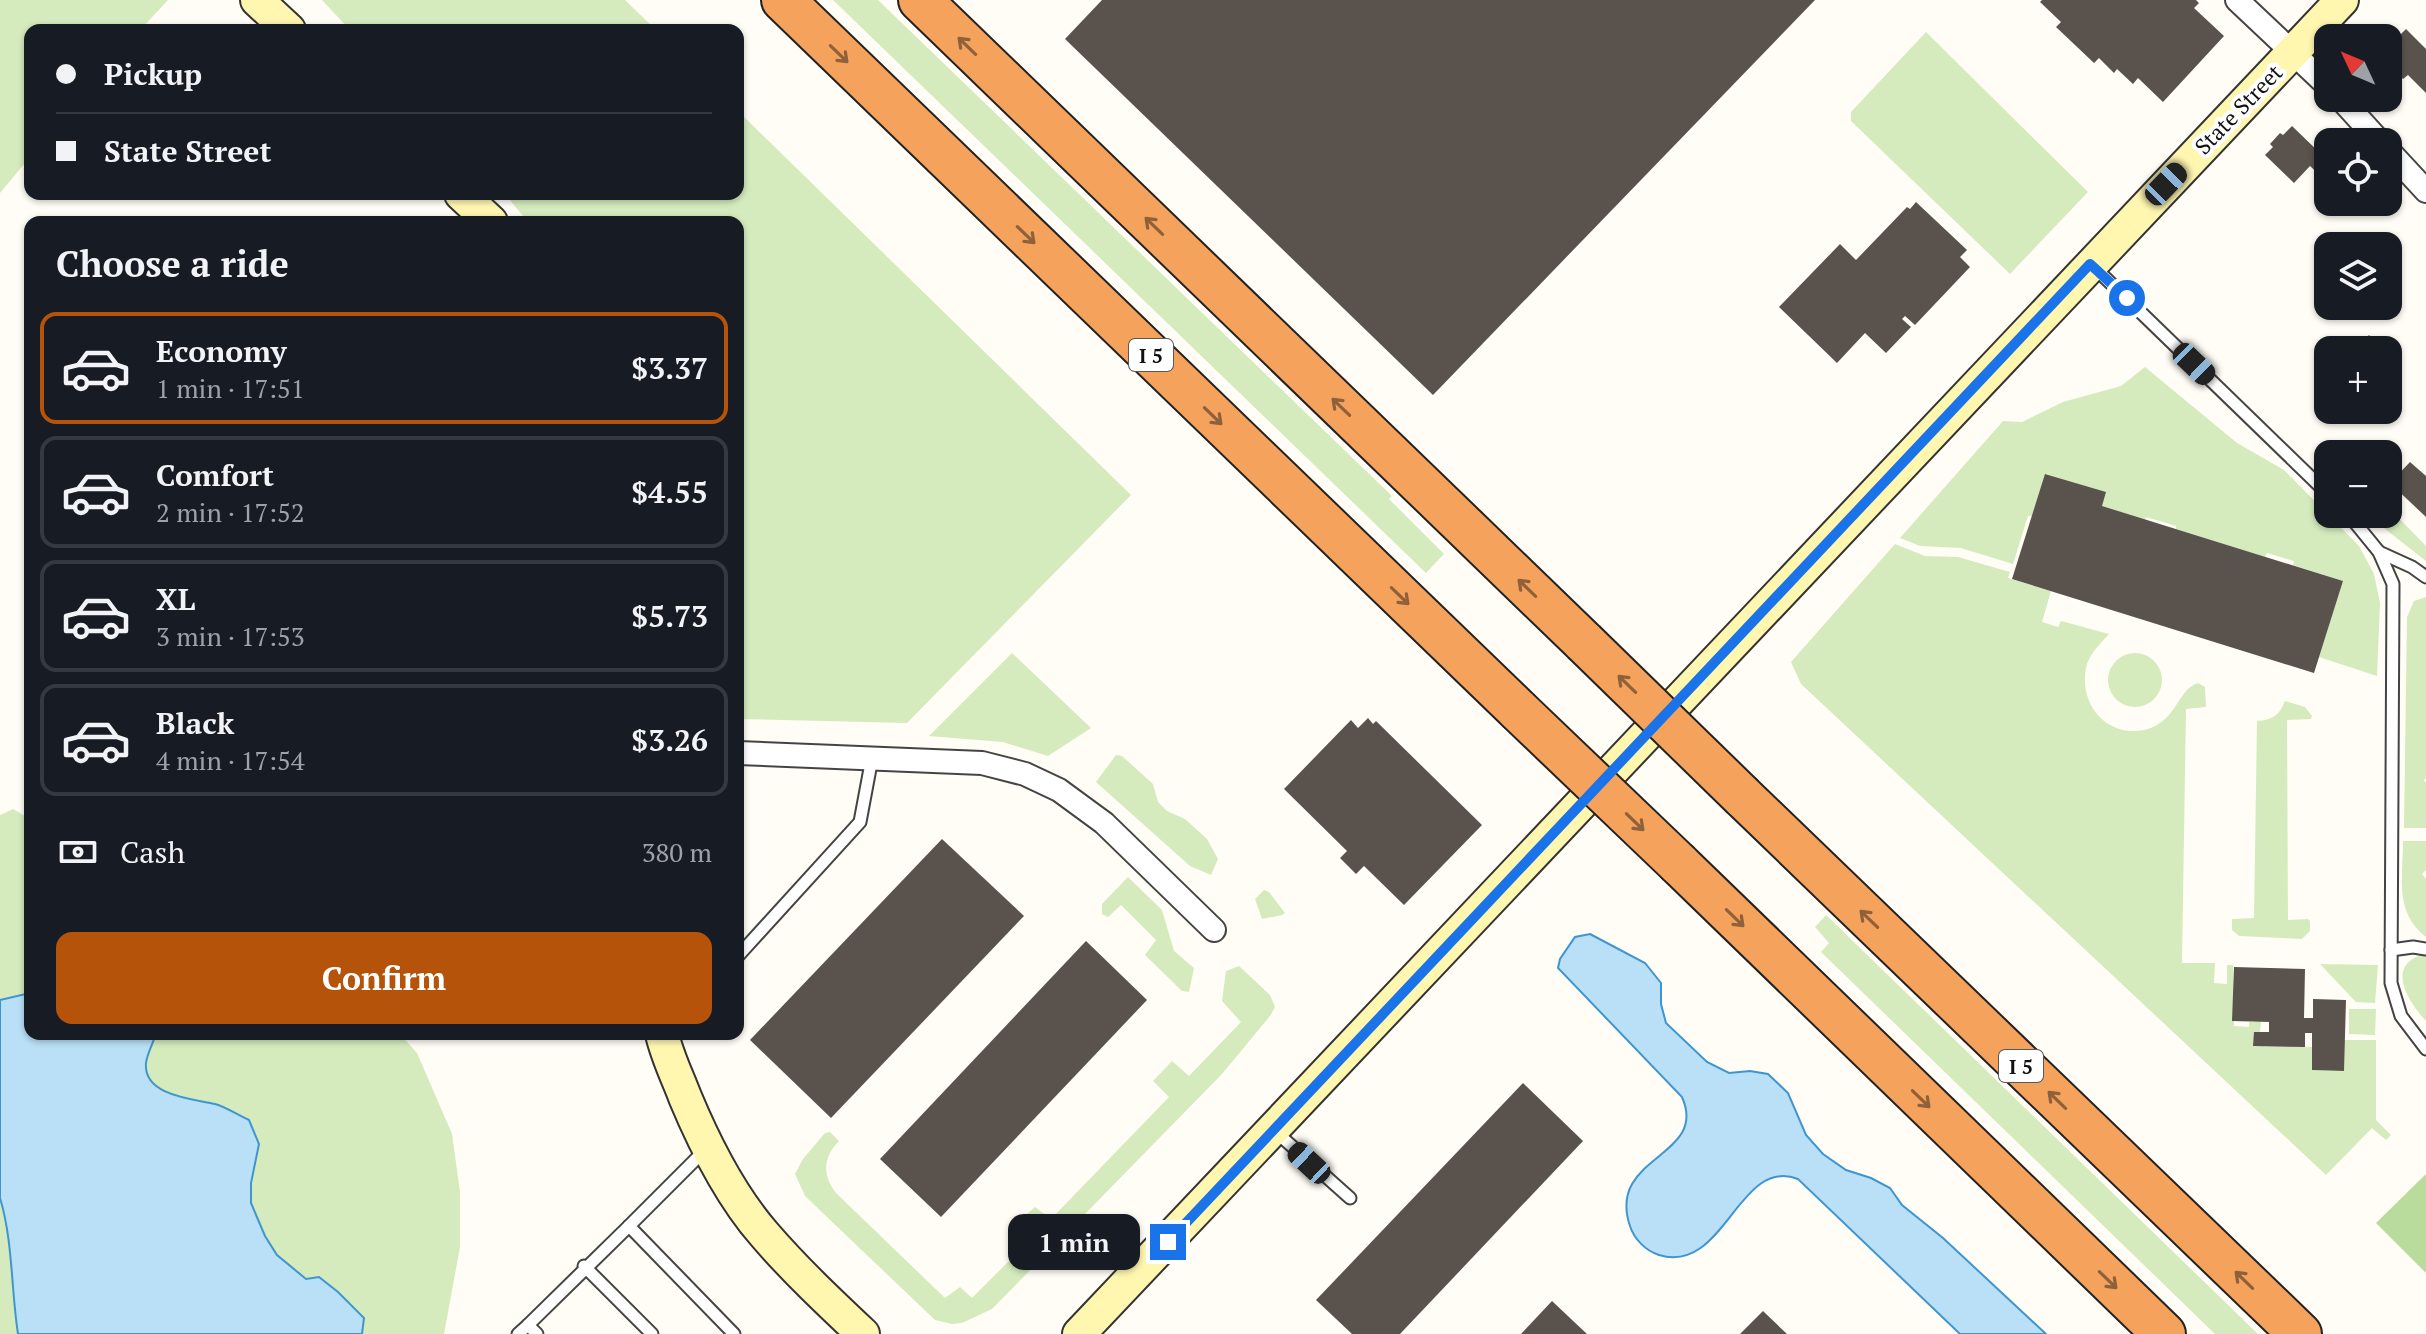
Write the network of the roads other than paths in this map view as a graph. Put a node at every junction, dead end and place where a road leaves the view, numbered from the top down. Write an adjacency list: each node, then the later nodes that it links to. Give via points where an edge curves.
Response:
1 (257, 0): 6 (main road)
2 (783, 0): 40 (highway, I 5, one-way to 40, bridge)
3 (920, 0): 41 (highway, I 5, one-way to 3, bridge)
4 (2237, 0): 7 (street)
5 (2342, 0): 7 (main road, State Street)
6 (283, 24)
7 (2291, 52): 8 (street); 15 (main road, State Street)
8 (2314, 73)
9 (2353, 112): 10 (street)
10 (2367, 128)
11 (2402, 164): 12 (street)
12 (2425, 188)
13 (467, 200): 14 (main road)
14 (485, 216)
15 (2090, 264): 16 (lane); 28 (main road, State Street)
16 (2314, 480)
17 (2359, 528): 18 (lane)
18 (2379, 552): 19 (lane); 25 (lane, via 2393,584)
19 (2426, 577)
20 (744, 753): 21 (street)
21 (872, 758): 22 (street, via 982,763 1059,790 1104,823); 23 (lane, via 860,822)
22 (1214, 930)
23 (744, 949)
24 (2426, 949): 25 (lane)
25 (2391, 950): 27 (lane, via 2391,983 2401,1016)
26 (663, 1040): 29 (main road)
27 (2426, 1049)
28 (1274, 1130): 30 (lane); 39 (main road, State Street)
29 (708, 1147): 31 (lane); 38 (main road, via 762,1232)
30 (1350, 1198)
31 (629, 1226): 32 (lane); 37 (lane)
32 (584, 1266): 33 (lane); 36 (lane)
33 (528, 1325): 34 (lane); 35 (lane)
34 (518, 1334)
35 (537, 1334)
36 (652, 1334)
37 (734, 1334)
38 (863, 1334)
39 (1079, 1334)
40 (2164, 1334)
41 (2300, 1334)

